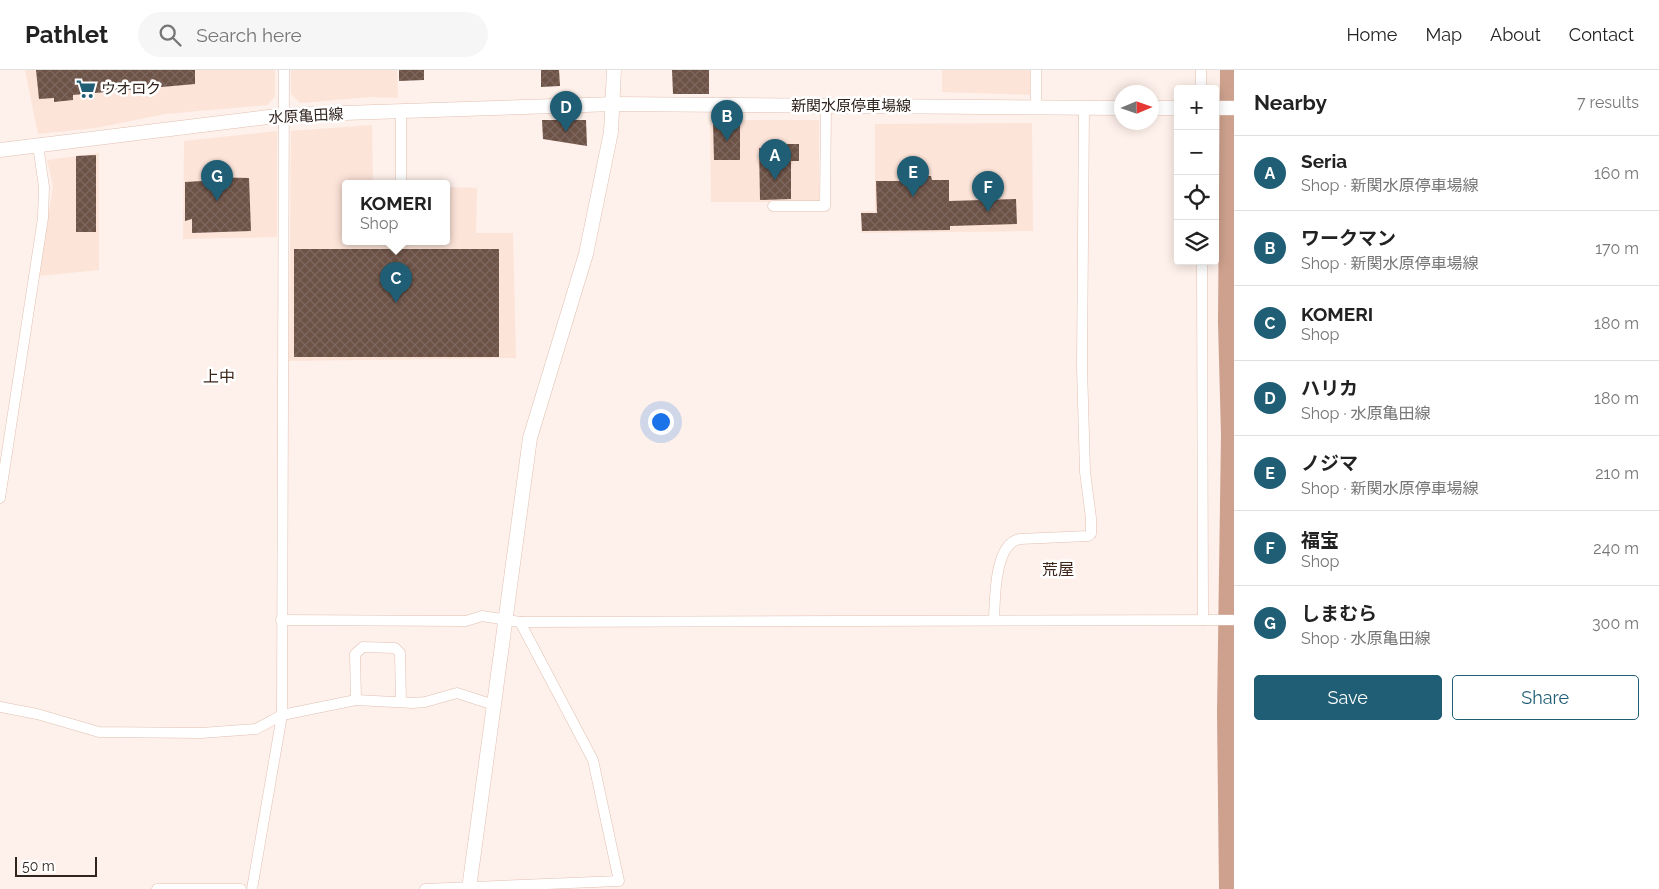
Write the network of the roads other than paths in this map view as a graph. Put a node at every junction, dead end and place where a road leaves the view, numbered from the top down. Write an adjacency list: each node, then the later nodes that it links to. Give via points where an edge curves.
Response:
1 (284, 70): 16 (street)
2 (614, 70): 6 (main road)
3 (1036, 70): 8 (street)
4 (1202, 70): 5 (street)
5 (1202, 85)
6 (614, 104): 7 (main road, 新関水原停車場線); 15 (main road, 水原亀田線); 23 (main road, via 612,132 586,254 530,438)
7 (826, 106): 8 (main road, 新関水原停車場線); 20 (street, via 825,206)
8 (1036, 108): 9 (main road, 新関水原停車場線)
9 (1084, 108): 10 (main road, 新関水原停車場線); 25 (street, via 1082,367 1085,472 1092,518 1091,534 1012,542 997,571)
10 (1114, 108)
11 (1159, 108): 12 (main road)
12 (1174, 108)
13 (1219, 108): 14 (main road)
14 (1234, 108)
15 (401, 112): 16 (main road, 水原亀田線); 19 (street)
16 (284, 115): 17 (main road, 水原亀田線); 24 (street)
17 (38, 145): 18 (main road, 水原亀田線); 22 (street, via 44,187 43,218)
18 (0, 150)
19 (401, 180)
20 (773, 206)
21 (1202, 265): 26 (street)
22 (0, 498)
23 (505, 619): 24 (street, via 482,616 466,621); 28 (street); 31 (main road)
24 (281, 620): 33 (street)
25 (994, 620): 26 (street); 28 (street)
26 (1205, 620): 27 (street)
27 (1234, 620)
28 (520, 622): 34 (street, via 593,760 620,881)
29 (356, 700): 30 (street); 30 (street, via 355,654 363,648 396,648 400,653); 33 (street)
30 (401, 702): 31 (street, via 425,702 457,693)
31 (494, 705): 34 (main road)
32 (0, 708): 33 (street, via 37,714 99,732 201,733 256,729)
33 (282, 715): 37 (street)
34 (469, 888): 38 (street)
35 (157, 889): 36 (street)
36 (241, 889)
37 (252, 889)
38 (425, 889)

